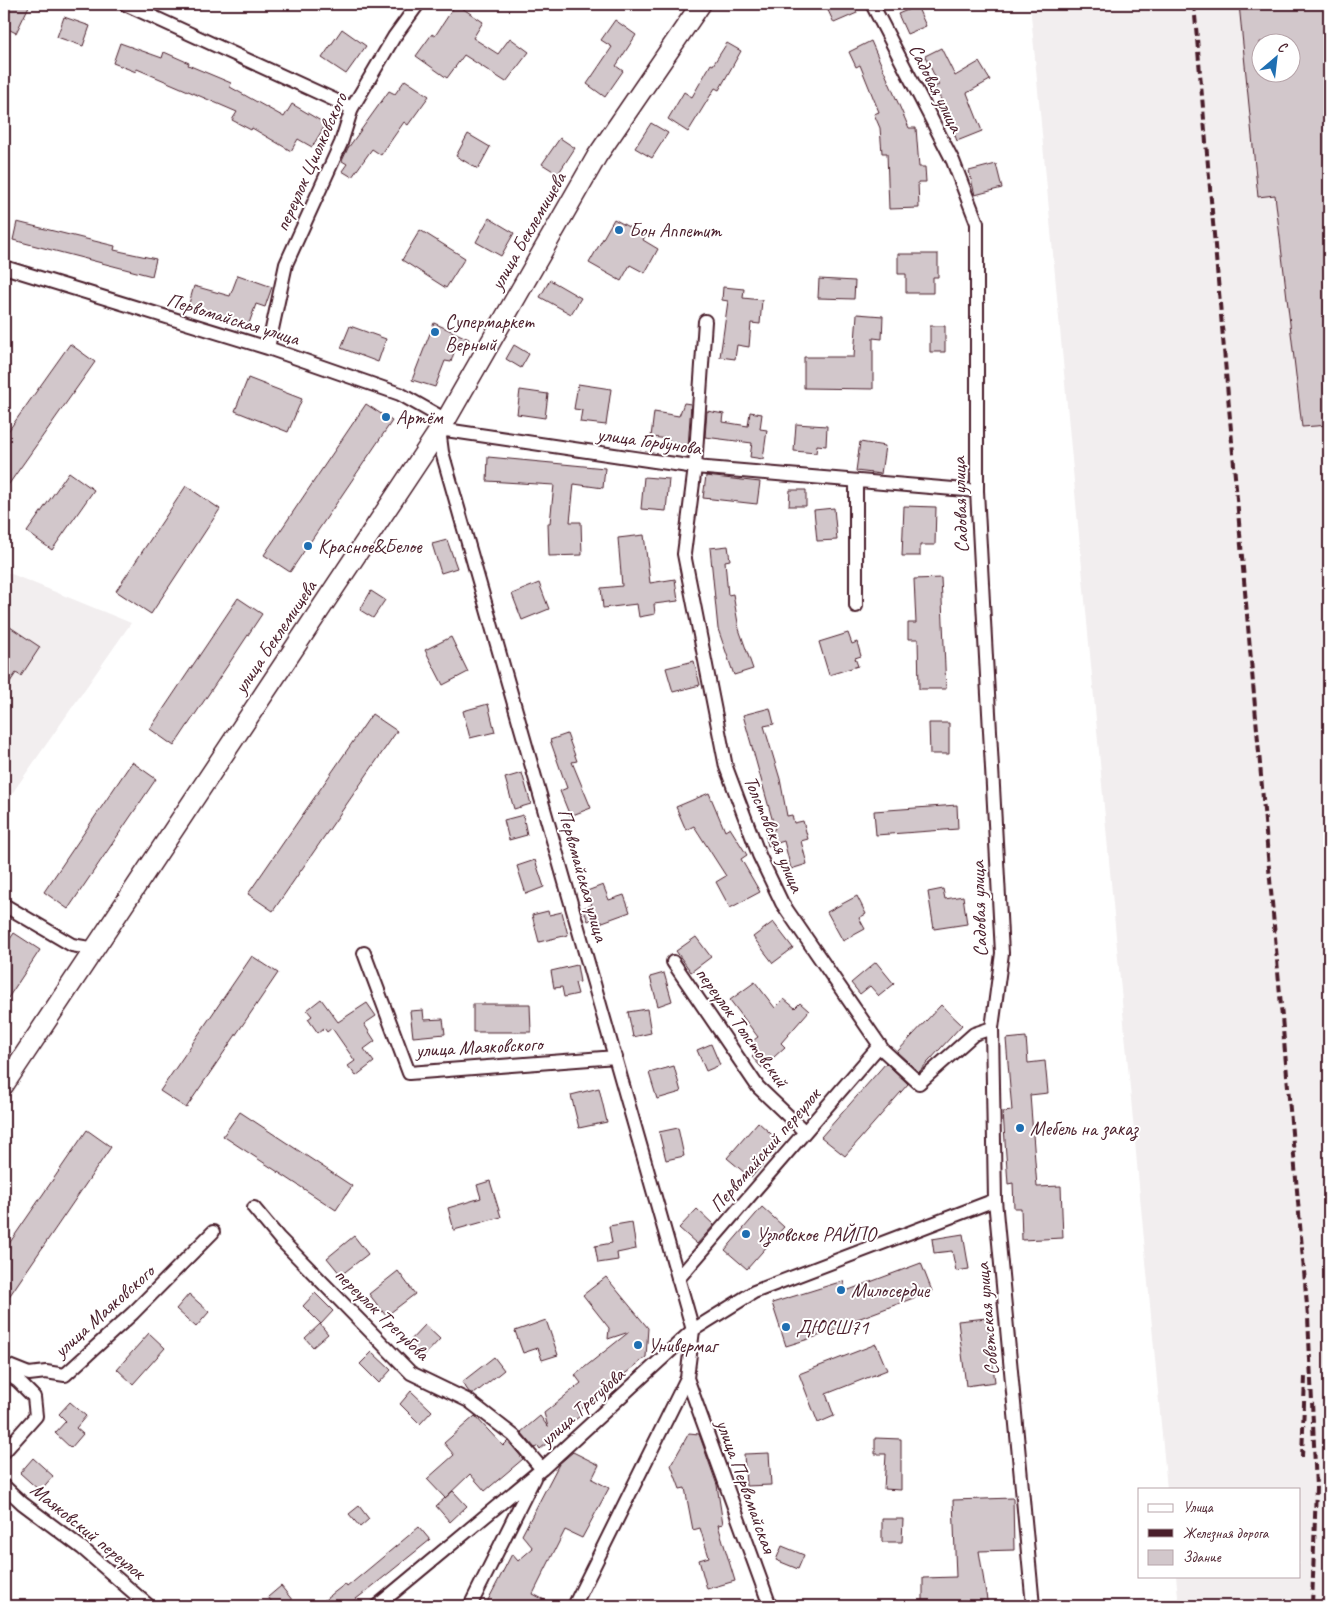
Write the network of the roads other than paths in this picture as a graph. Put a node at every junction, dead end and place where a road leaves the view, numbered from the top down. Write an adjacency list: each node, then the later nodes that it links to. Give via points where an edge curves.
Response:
1 (125, 4): 5 (street)
2 (418, 4): 6 (street, переулок Циолковского, via 394,37)
3 (700, 4): 10 (main road, улица Беклемищева, via 597,156)
4 (872, 4): 13 (street, Садовая улица, via 953,161 977,223)
5 (153, 9): 6 (street)
6 (352, 108): 9 (street, переулок Циолковского, via 341,142 286,264)
7 (4, 267): 9 (street, Первомайская улица)
8 (705, 321): 11 (street, Толстовская улица)
9 (268, 348): 10 (street, Первомайская улица, via 400,394)
10 (442, 424): 11 (street, улица Горбунова); 16 (main road, улица Беклемищева); 21 (street, Первомайская улица, via 442,452)
11 (696, 467): 12 (street, улица Горбунова); 20 (street, Толстовская улица, via 684,554 726,767 758,855 782,903)
12 (856, 481): 13 (street, улица Горбунова); 14 (street)
13 (977, 492): 19 (street, Садовая улица, via 1002,953)
14 (856, 606)
15 (4, 905): 16 (street, via 72,945)
16 (95, 949): 22 (main road, улица Беклемищева)
17 (364, 953): 21 (street, улица Маяковского, via 409,1073)
18 (673, 962): 23 (street, переулок Толстовский, via 758,1086)
19 (992, 1028): 20 (street, Толстовская улица, via 974,1034 919,1083); 24 (street, Советская улица)
20 (880, 1045): 23 (street, Первомайский переулок)
21 (616, 1057): 27 (street, Первомайская улица)
22 (4, 1085)
23 (805, 1132): 27 (street, Первомайский переулок)
24 (995, 1200): 28 (street, улица Трегубова, via 754,1292); 40 (street, Советская улица)
25 (254, 1208): 33 (street, переулок Трегубова, via 279,1238 411,1373 469,1401 514,1436)
26 (214, 1232): 29 (street, улица Маяковского, via 133,1313 65,1374 29,1374)
27 (678, 1279): 28 (street, Первомайская улица)
28 (693, 1330): 31 (street); 33 (street, улица Трегубова)
29 (4, 1364)
30 (4, 1372): 32 (street, via 34,1397 36,1416)
31 (687, 1378): 38 (street); 39 (street, улица Первомайская)
32 (4, 1452)
33 (539, 1471): 36 (street, улица Трегубова); 37 (street)
34 (4, 1486): 35 (street, Маяковский переулок)
35 (149, 1606)
36 (376, 1606)
37 (470, 1606)
38 (574, 1606)
39 (770, 1606)
40 (1033, 1606)

